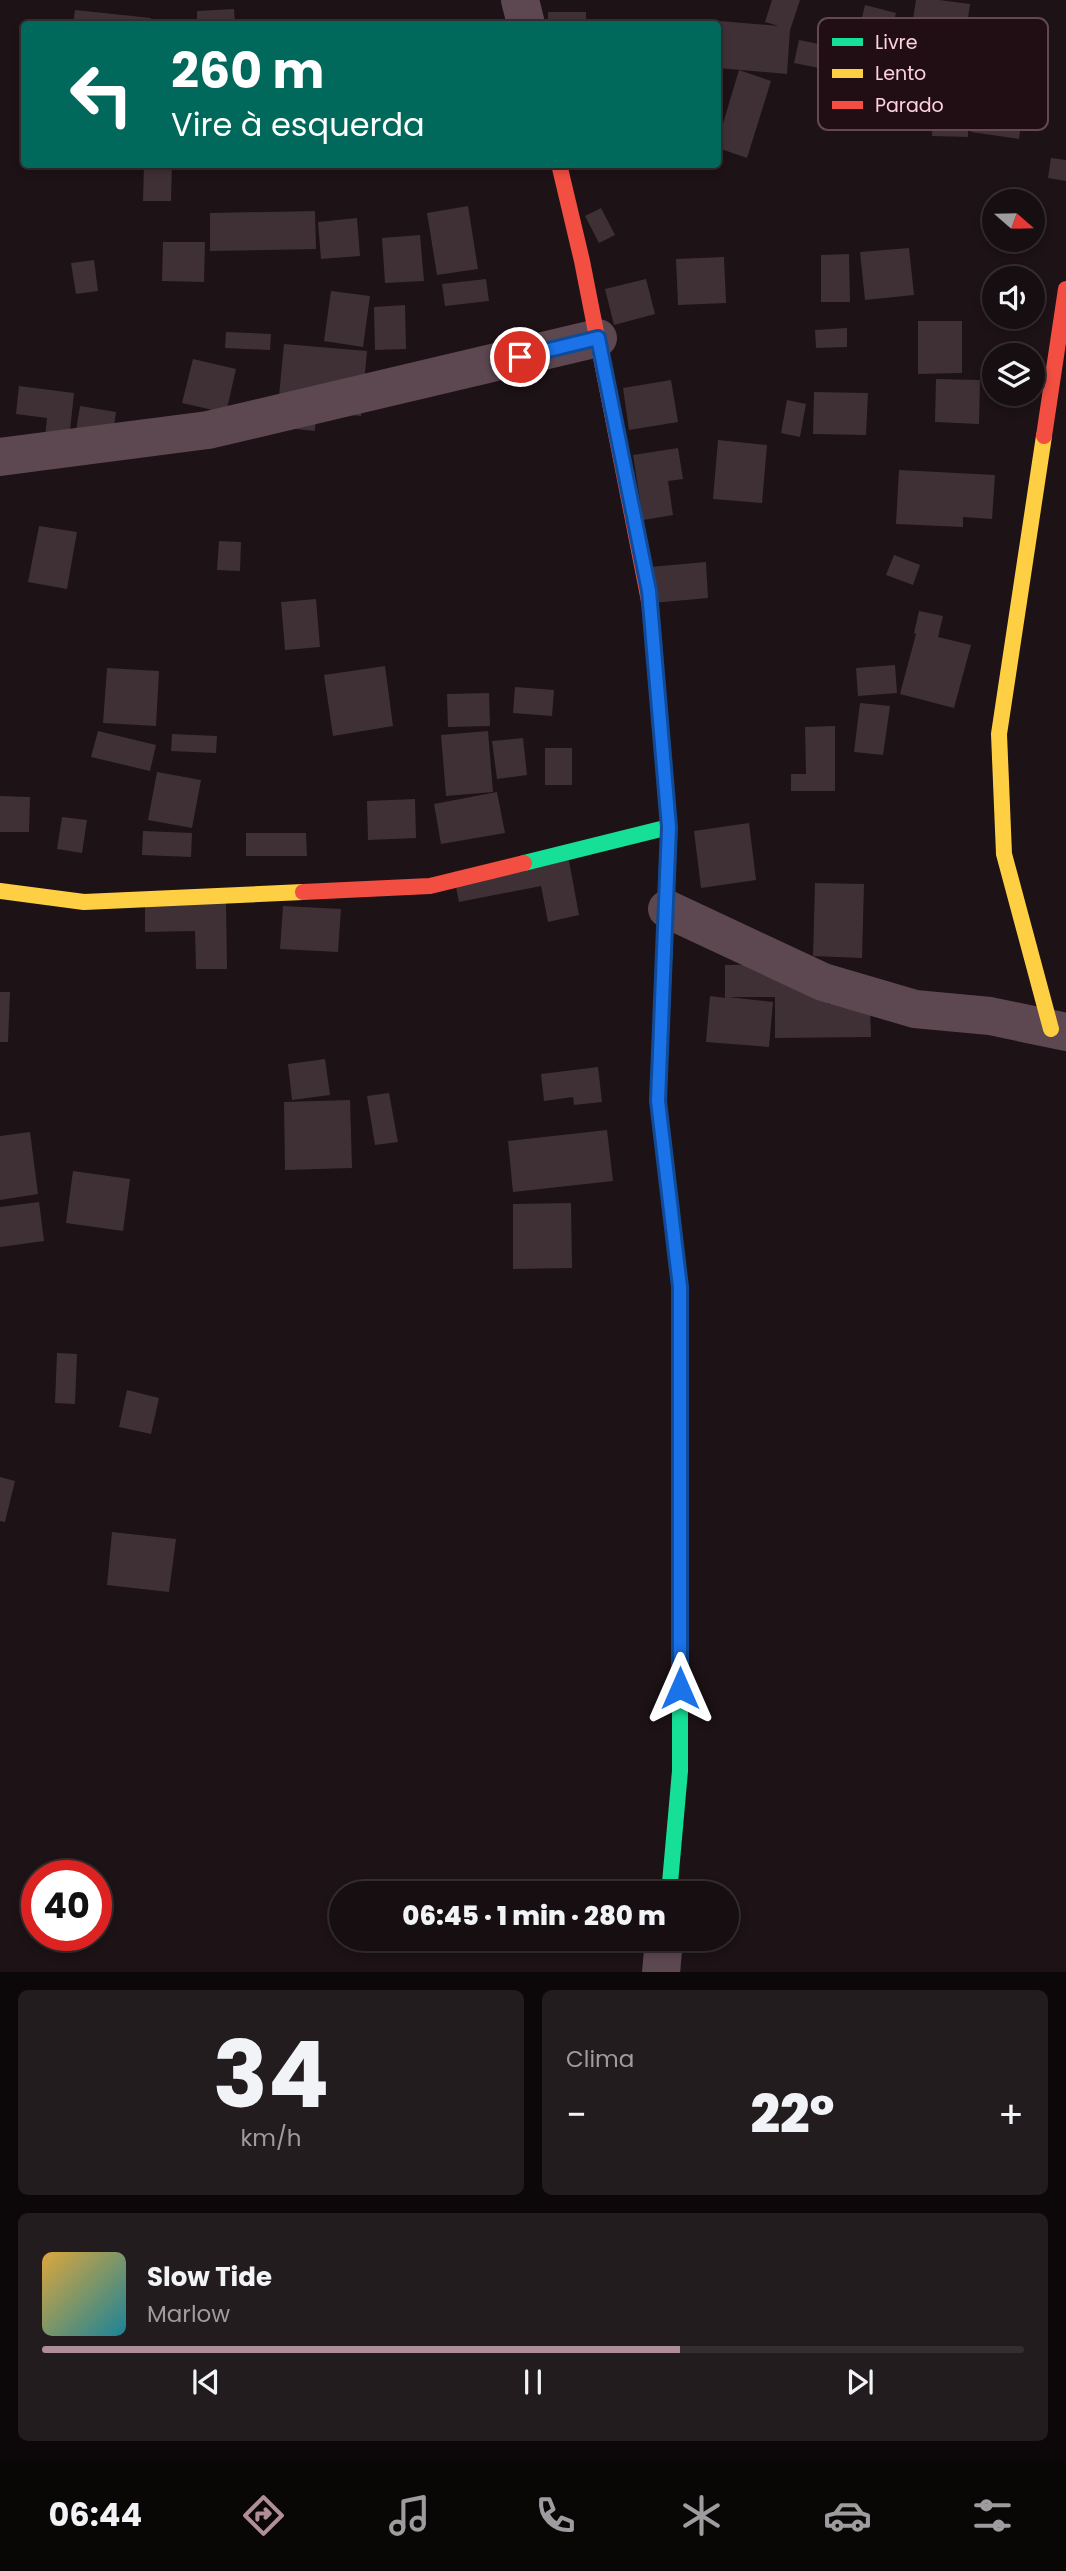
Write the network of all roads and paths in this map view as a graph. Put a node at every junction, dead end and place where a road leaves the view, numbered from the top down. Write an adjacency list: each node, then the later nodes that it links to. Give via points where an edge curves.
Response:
1 (520, 0): 2 (street)
2 (525, 21)
3 (560, 168): 5 (street)
4 (1066, 289): 10 (street, via 999,734 1004,854)
5 (598, 338): 6 (street, via 208,430); 7 (street, via 649,591)
6 (0, 457)
7 (669, 827): 8 (street, via 430,886 84,902); 9 (street)
8 (0, 891)
9 (667, 909): 10 (street, via 823,982 915,1009 990,1016); 11 (street, via 658,1101 680,1287 680,1771)
10 (1058, 1030)
11 (669, 1881)
12 (663, 1951): 13 (street)
13 (661, 1972)

